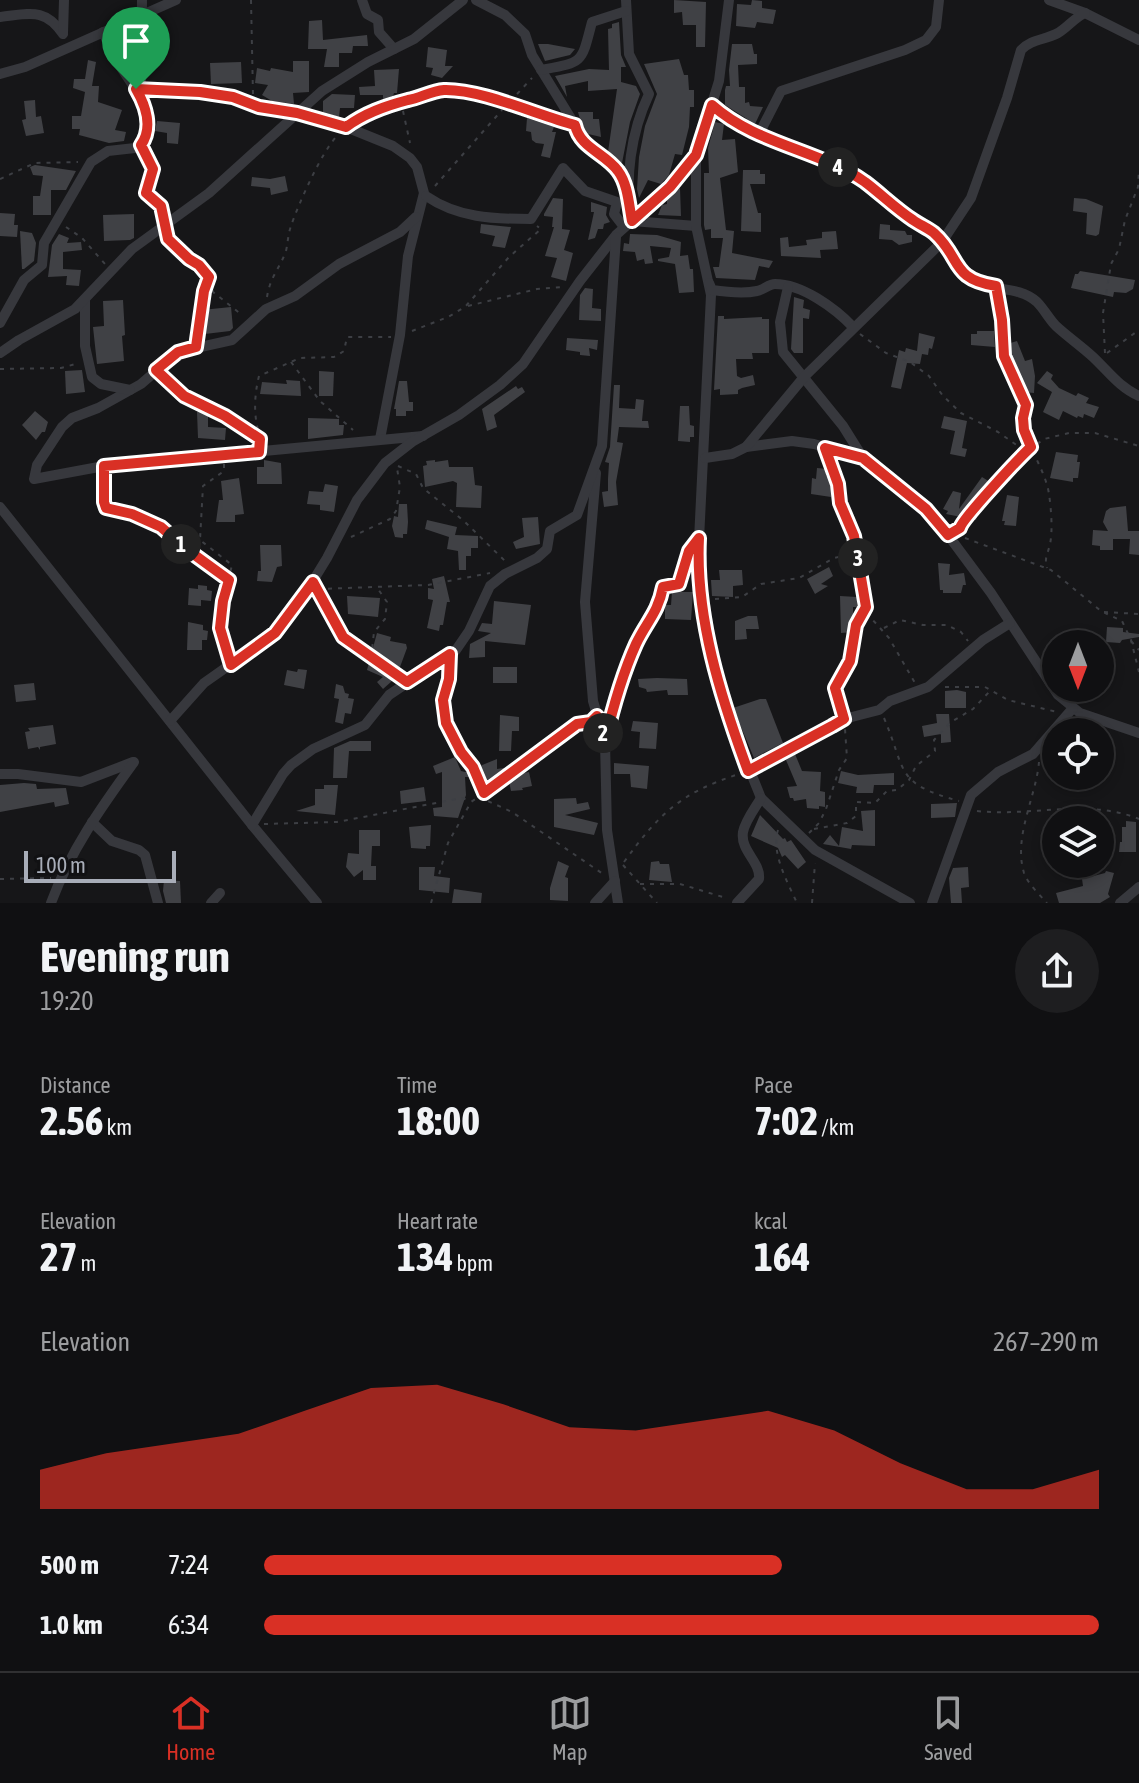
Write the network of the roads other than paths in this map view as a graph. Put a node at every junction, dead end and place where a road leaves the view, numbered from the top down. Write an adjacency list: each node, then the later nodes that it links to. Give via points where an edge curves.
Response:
1 (64, 0): 15 (street)
2 (142, 0): 12 (street)
3 (176, 0): 12 (street)
4 (362, 0): 18 (street)
5 (463, 0): 18 (street)
6 (476, 0): 19 (street, via 515,23)
7 (729, 0): 22 (street)
8 (939, 0): 26 (street, via 936,27 926,40 781,91)
9 (1049, 0): 11 (street)
10 (626, 6): 19 (street, via 592,22 584,55 574,63); 29 (street, via 629,54 649,94 640,114)
11 (1085, 13): 16 (street); 35 (street, via 1021,50 971,198)
12 (140, 14): 14 (street); 21 (street)
13 (0, 17): 15 (street, via 40,14 53,19)
14 (103, 32): 17 (street); 21 (street)
15 (63, 34): 17 (street)
16 (1139, 40)
17 (70, 45): 20 (street)
18 (394, 49): 23 (street, via 322,91)
19 (541, 70): 24 (street)
20 (0, 74)
21 (138, 89): 23 (street, via 200,92); 27 (street, via 147,122)
22 (712, 105): 26 (street); 28 (street)
23 (297, 113): 25 (street); 33 (street)
24 (575, 125): 25 (street, via 442,90 360,117); 29 (street, via 577,137 619,171)
25 (346, 127): 31 (street, via 393,146 413,161 424,193)
26 (758, 136): 35 (street, via 843,170)
27 (141, 145): 33 (street, via 153,169 146,193 161,206); 38 (street, via 108,151 91,162 44,243 42,265 24,280)
28 (696, 155): 32 (street); 34 (street)
29 (627, 193): 34 (street)
30 (426, 196): 34 (street, via 471,216 531,219 563,168 585,191 617,202 614,214)
31 (416, 217): 46 (street, via 400,232 266,309 232,340 178,352); 50 (street)
32 (696, 226): 34 (street); 36 (street)
33 (164, 228): 39 (street, via 132,249)
34 (624, 228): 49 (street, via 523,364 469,408); 52 (street)
35 (942, 242): 42 (street); 45 (street, via 969,279 1019,291 1036,302)
36 (706, 274): 37 (street, via 712,290); 53 (street, via 711,295)
37 (788, 287): 42 (street, via 830,306); 44 (street, via 780,338 783,352)
38 (15, 299): 40 (street); 41 (street)
39 (85, 300): 43 (street); 46 (street, via 92,377)
40 (0, 305)
41 (0, 323)
42 (853, 327): 44 (street)
43 (0, 353)
44 (804, 377): 51 (street); 54 (street)
45 (1123, 387): 47 (street); 48 (street)
46 (130, 390): 50 (street, via 68,422 37,465 34,479 104,466)
47 (1139, 396)
48 (1139, 406)
49 (423, 436): 50 (street); 58 (street, via 385,463 357,500 315,586 275,633 204,683)
50 (380, 439)
51 (746, 447): 53 (street); 54 (street, via 792,441)
52 (597, 458): 64 (street, via 577,515 550,531 547,549 537,558 490,586 469,631 450,654 389,695 365,725 291,765); 65 (street, via 585,602 593,701 605,741 607,830)
53 (705, 458): 60 (street, via 699,508 702,598 724,706)
54 (863, 458): 56 (street, via 935,518)
55 (0, 507): 58 (street)
56 (1010, 623): 57 (street); 60 (street, via 923,689 879,710 844,719)
57 (1070, 712): 59 (street); 76 (street, via 1033,754 971,795)
58 (170, 721): 64 (street)
59 (1139, 733)
60 (748, 771): 62 (street)
61 (0, 774): 63 (street, via 81,782 134,762)
62 (761, 798): 68 (street, via 743,829 743,843 759,879); 75 (street, via 815,850)
63 (92, 822): 69 (street); 70 (street, via 112,841 145,855)
64 (252, 825): 72 (street)
65 (615, 881): 73 (street); 74 (street)
66 (1139, 887): 77 (street)
67 (220, 893): 71 (street)
68 (738, 902)
69 (51, 903)
70 (158, 903)
71 (211, 903)
72 (317, 903)
73 (595, 903)
74 (618, 903)
75 (910, 903)
76 (932, 903)
77 (1120, 903)

